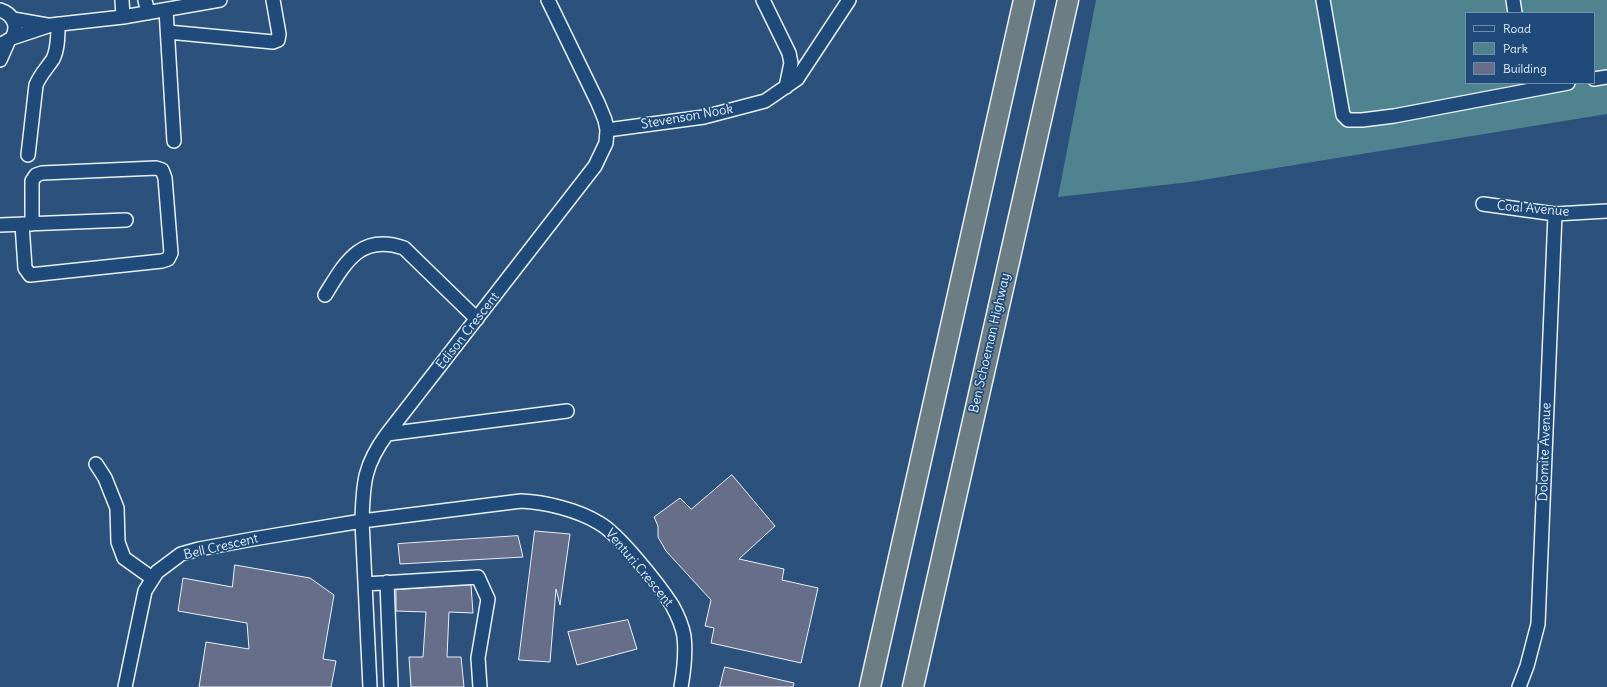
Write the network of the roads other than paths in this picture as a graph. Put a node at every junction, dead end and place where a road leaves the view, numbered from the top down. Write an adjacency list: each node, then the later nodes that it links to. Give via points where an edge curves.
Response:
1 (0, 0): 15 (street)
2 (122, 0): 16 (street)
3 (220, 0): 13 (street)
4 (273, 0): 18 (street, via 279,34 278,40 273,42)
5 (548, 0): 26 (street, Edison Crescent, via 598,103)
6 (763, 0): 25 (street, via 789,53 791,63)
7 (849, 0): 25 (street, Stevenson Nook, via 797,79)
8 (1024, 0): 49 (highway)
9 (1068, 0): 50 (highway, Ben Schoeman Highway)
10 (1323, 0): 24 (street, via 1342,106 1348,120 1394,116)
11 (1513, 0): 14 (street)
12 (147, 6): 13 (street); 16 (street)
13 (166, 10): 18 (street)
14 (1515, 12)
15 (6, 14): 17 (street); 19 (street, via 15,31)
16 (123, 17): 17 (street)
17 (55, 25): 19 (street); 28 (street, via 58,42 53,58 36,85)
18 (168, 32): 27 (street)
19 (6, 42): 20 (street)
20 (0, 60)
21 (1607, 77): 22 (street)
22 (1595, 79)
23 (1555, 84): 24 (street)
24 (1529, 86)
25 (786, 87): 26 (street, Stevenson Nook, via 765,101 704,117)
26 (607, 130): 36 (street, Edison Crescent, via 602,155 595,166)
27 (174, 141)
28 (28, 155)
29 (1483, 204): 31 (street, Coal Avenue)
30 (1607, 211): 31 (street, Coal Avenue)
31 (1555, 214): 51 (street, Dolomite Avenue, via 1538,624)
32 (126, 220): 33 (street)
33 (27, 224): 33 (street, via 32,181 36,175 156,168 162,170 164,178 171,253 168,259 162,261 30,275 25,268); 34 (street)
34 (0, 225)
35 (325, 295): 36 (street, via 347,260 370,245 390,243 404,248)
36 (477, 319): 38 (street, Edison Crescent)
37 (567, 410): 38 (street)
38 (387, 434): 40 (street, Edison Crescent, via 368,465 363,487)
39 (96, 464): 41 (street, via 105,478 117,508 118,542 124,558)
40 (362, 521): 41 (street, Bell Crescent, via 199,549 171,560); 43 (street, Edison Crescent); 48 (street, Venturi Crescent, via 521,502 546,504 598,522 626,548 677,614 684,635 685,651)
41 (152, 578): 44 (street, Bell Crescent, via 140,607)
42 (387, 582): 43 (street); 46 (street); 47 (street, via 478,577 488,599 478,658)
43 (365, 584): 45 (street, Edison Crescent)
44 (125, 687)
45 (370, 687)
46 (391, 687)
47 (480, 687)
48 (681, 687)
49 (870, 687)
50 (913, 687)
51 (1519, 687)

